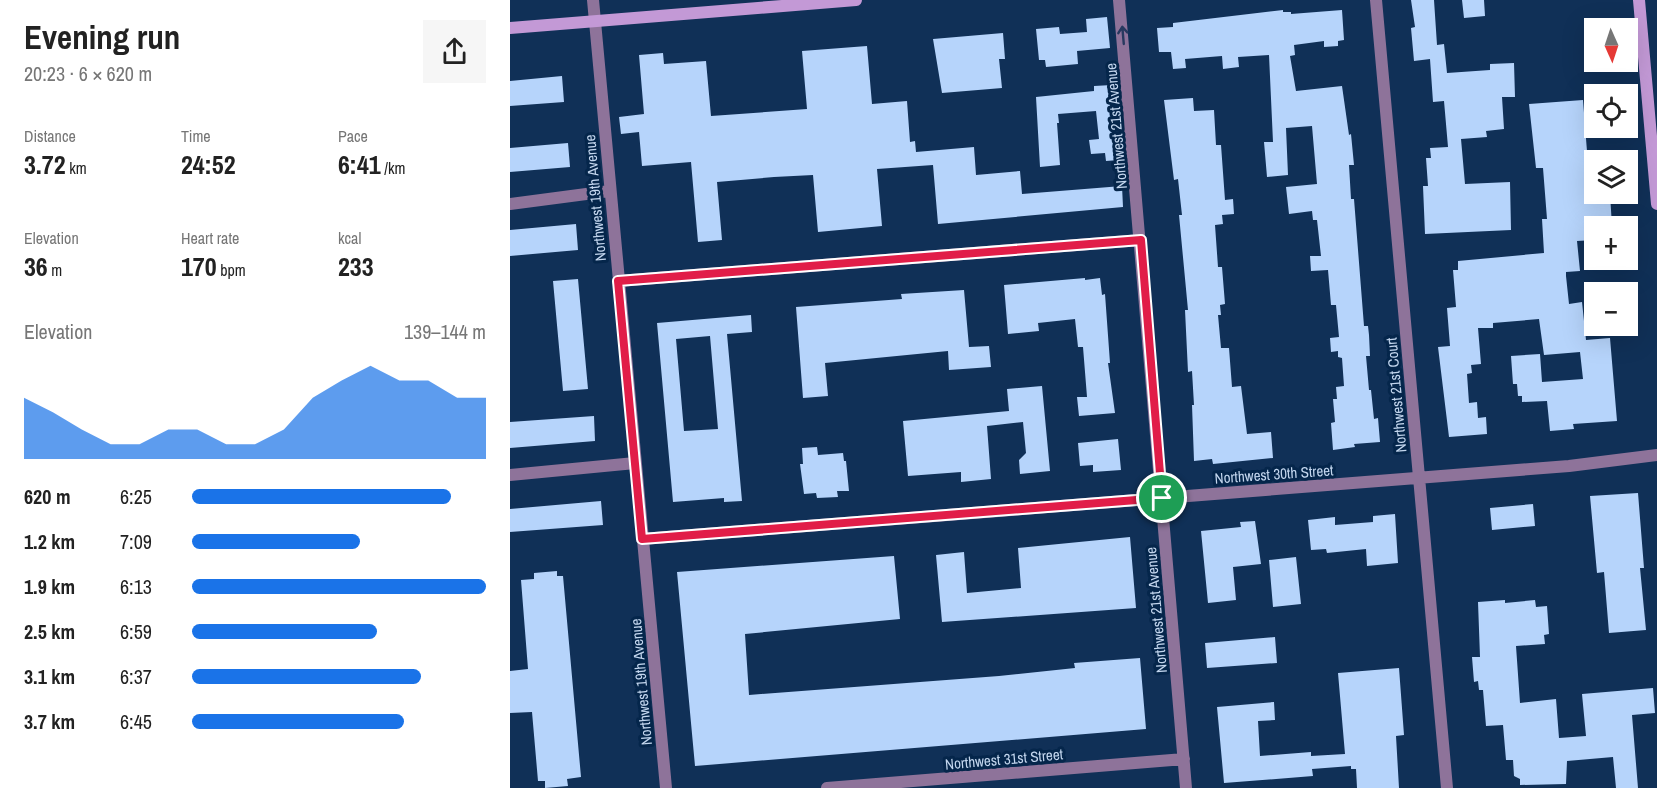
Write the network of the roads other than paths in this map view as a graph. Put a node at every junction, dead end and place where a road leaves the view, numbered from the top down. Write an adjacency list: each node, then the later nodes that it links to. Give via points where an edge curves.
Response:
1 (592, 0): 6 (street, Northwest 19th Avenue)
2 (856, 0): 6 (street)
3 (1119, 0): 11 (street, Northwest 21st Avenue, one-way to 3)
4 (1376, 0): 16 (street, Northwest 21st Court)
5 (1640, 0): 10 (street)
6 (594, 20): 7 (street); 8 (street, Northwest 19th Avenue)
7 (510, 28)
8 (609, 191): 9 (street); 12 (street, Northwest 19th Avenue)
9 (510, 204)
10 (1657, 204)
11 (1141, 240): 12 (street); 17 (street, Northwest 21st Avenue)
12 (618, 281): 14 (street, Northwest 19th Avenue)
13 (1657, 455): 16 (street, Northwest 30th Street)
14 (635, 463): 15 (street); 18 (street, Northwest 19th Avenue)
15 (510, 475)
16 (1419, 478): 17 (street, Northwest 30th Street); 23 (street, Northwest 21st Court)
17 (1162, 498): 18 (street, Northwest 30th Street); 19 (street, Northwest 21st Avenue)
18 (642, 539): 20 (street, Northwest 19th Avenue)
19 (1184, 759): 21 (street, Northwest 31st Street); 22 (street, Northwest 21st Avenue)
20 (666, 788)
21 (827, 788)
22 (1186, 788)
23 (1447, 788)

